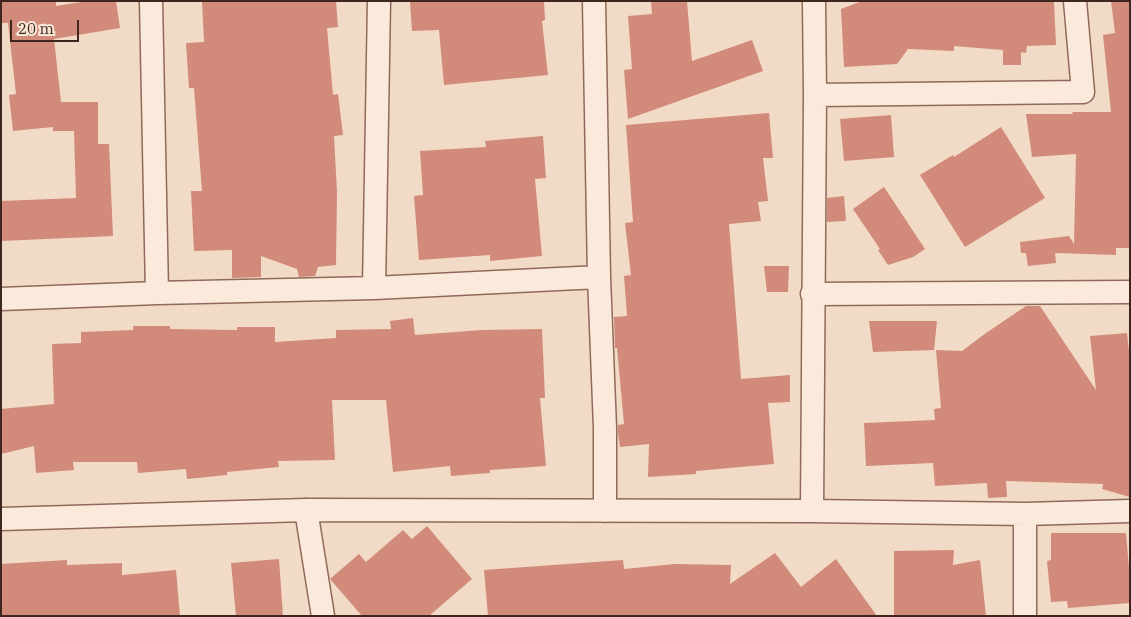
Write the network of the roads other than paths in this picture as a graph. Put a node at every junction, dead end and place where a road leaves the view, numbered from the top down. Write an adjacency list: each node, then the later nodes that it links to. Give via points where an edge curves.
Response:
1 (152, 1): 9 (street)
2 (379, 1): 8 (street)
3 (594, 1): 7 (street)
4 (814, 1): 6 (street)
5 (1075, 1): 6 (street, via 1083,92)
6 (815, 95): 11 (street)
7 (599, 277): 8 (street); 14 (street)
8 (374, 288): 9 (street)
9 (157, 292): 12 (street)
10 (1130, 292): 11 (street)
11 (812, 294): 15 (street)
12 (1, 299)
13 (306, 510): 14 (street); 18 (street); 19 (street)
14 (605, 511): 15 (street)
15 (812, 511): 17 (street)
16 (1130, 511): 17 (street)
17 (1025, 514): 20 (street)
18 (1, 519)
19 (323, 616)
20 (1025, 616)

